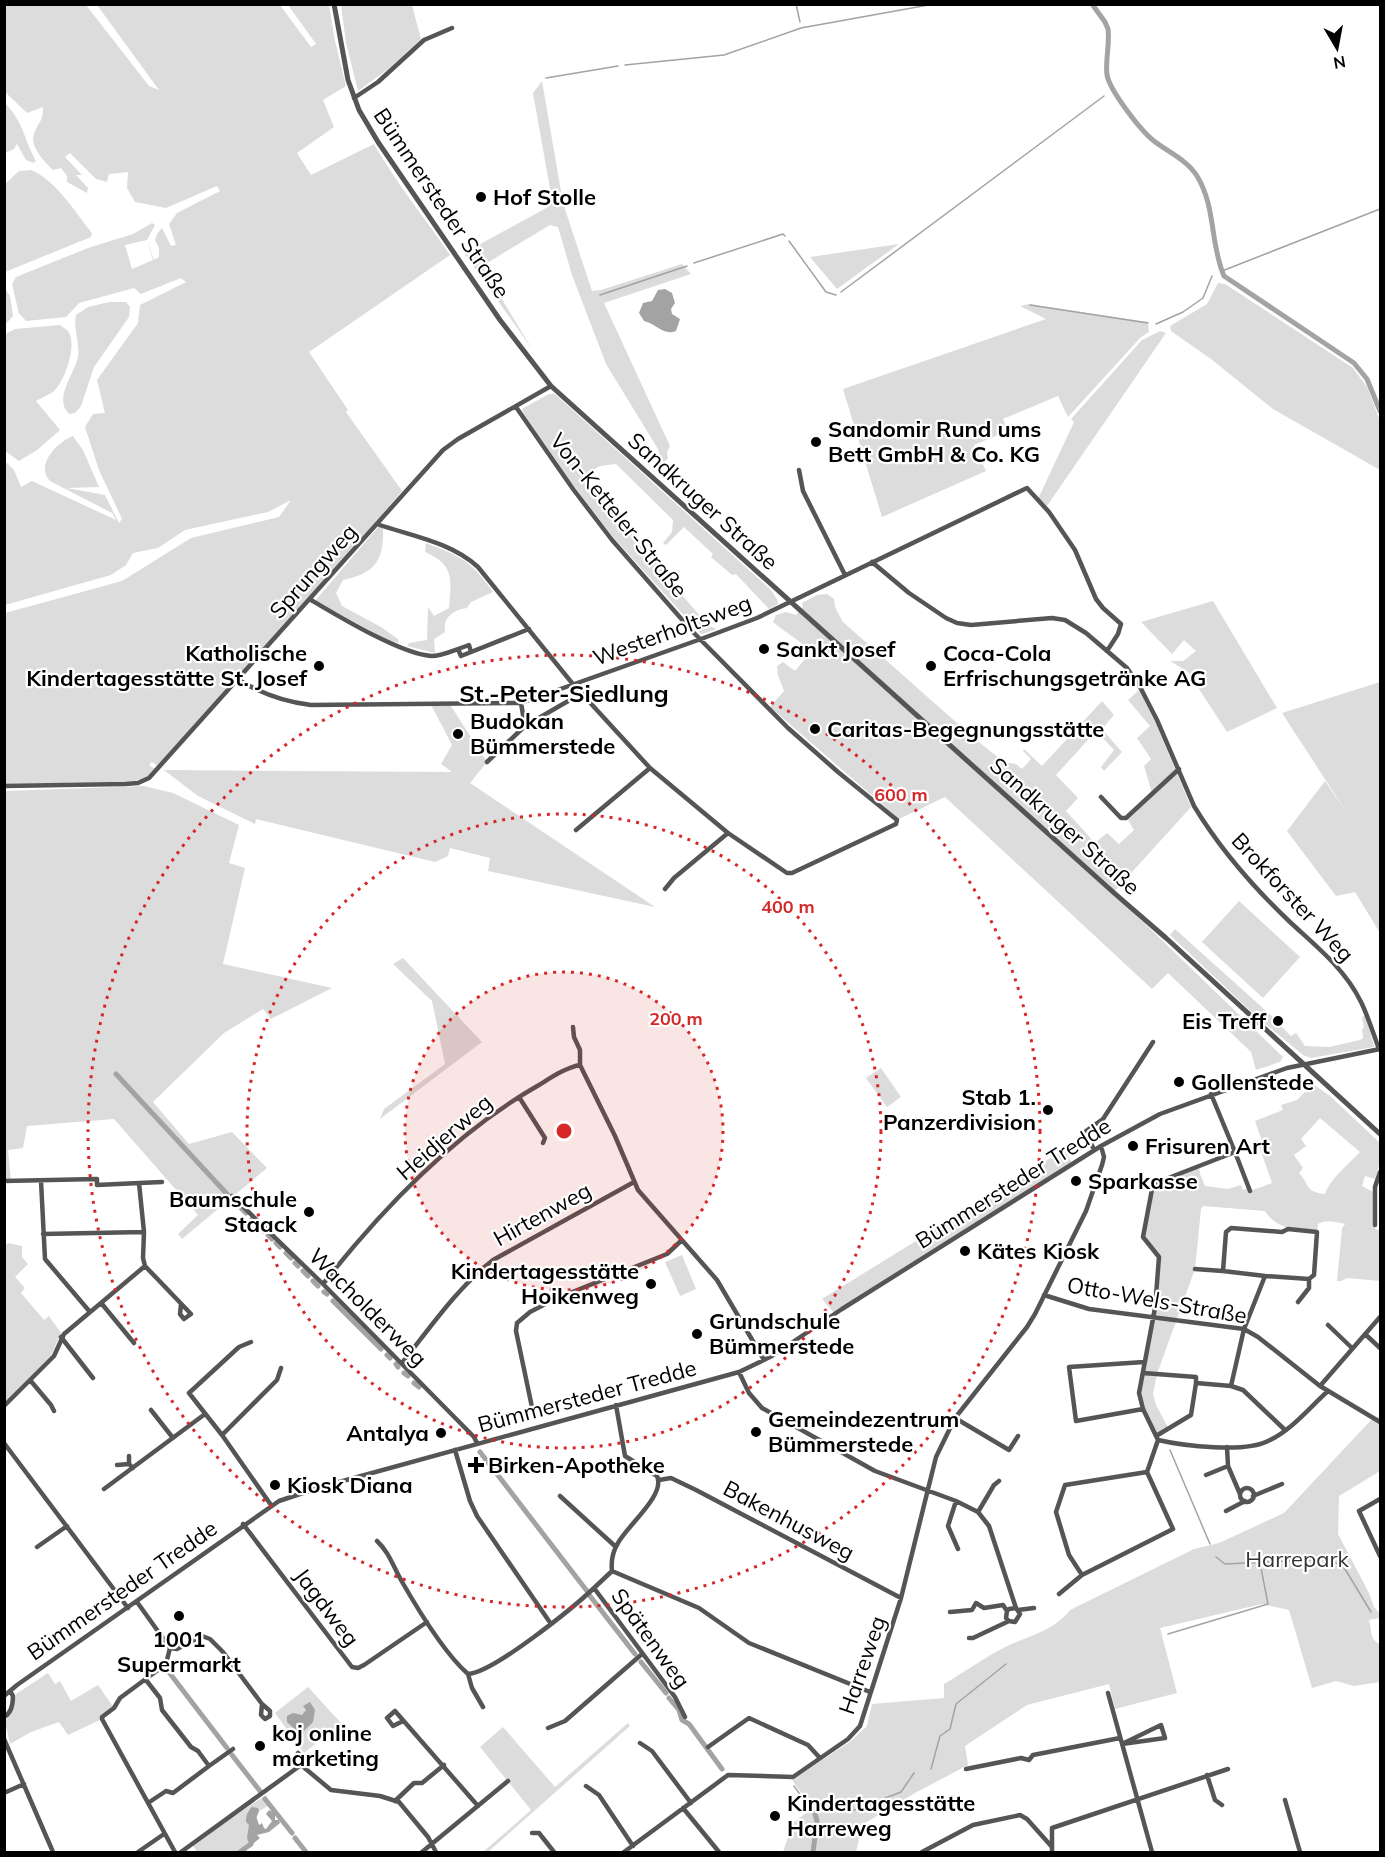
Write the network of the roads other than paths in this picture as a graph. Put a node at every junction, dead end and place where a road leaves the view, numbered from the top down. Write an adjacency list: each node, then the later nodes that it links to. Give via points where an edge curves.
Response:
1 (334, 4): 3 (street, Bümmersteder Straße)
2 (452, 28): 3 (street, via 424,40)
3 (354, 98): 4 (street, Bümmersteder Straße, via 378,142)
4 (540, 373): 5 (street, Sandkruger Straße)
5 (551, 386): 6 (street, Sprungweg); 12 (street, Sandkruger Straße)
6 (516, 407): 8 (street, Sprungweg, via 443,450); 14 (street, Von-Ketteler-Straße, via 612,540)
7 (799, 470): 10 (street, via 803,491)
8 (377, 524): 11 (street, Sprungweg); 13 (street, via 467,557)
9 (872, 562): 10 (street, Westerholtsweg); 15 (street, Brokforster Weg, via 909,593 957,623 1058,618 1074,624); 15 (street, Westerholtsweg, via 1027,488 1075,550 1096,599 1120,624)
10 (845, 575): 12 (street, Westerholtsweg)
11 (311, 600): 13 (street, via 393,645 423,654 440,655 458,649 461,656); 16 (street, Sprungweg)
12 (790, 602): 14 (street, Westerholtsweg); 34 (street, Sandkruger Straße)
13 (529, 629): 17 (street)
14 (701, 639): 17 (street, Westerholtsweg); 29 (street, Von-Ketteler-Straße, via 788,728 898,822 792,873)
15 (1107, 651): 23 (street, Brokforster Weg, via 1139,685)
16 (237, 679): 19 (street, Westerholtsweg, via 291,703 310,705); 24 (street, Sprungweg, via 144,781)
17 (572, 683): 18 (street); 19 (street, Westerholtsweg)
18 (582, 693): 20 (street); 22 (street)
19 (520, 703): 20 (street)
20 (525, 726): 21 (street)
21 (487, 762)
22 (650, 768): 28 (street); 29 (street)
23 (1179, 769): 26 (street); 33 (street, Brokforster Weg, via 1194,806 1241,873 1339,970 1360,1000)
24 (4, 786)
25 (1101, 797): 26 (street)
26 (1123, 819): 27 (street)
27 (1123, 827)
28 (576, 830)
29 (728, 833): 30 (street)
30 (665, 889)
31 (573, 1027): 35 (street)
32 (1154, 1042): 41 (street, via 1102,1119 1086,1131)
33 (1379, 1049): 34 (street, Bümmersteder Tredde)
34 (1302, 1064): 36 (street, Bümmersteder Tredde); 38 (street, Sandkruger Straße)
35 (580, 1065): 37 (street, Heidjerweg, via 571,1066); 47 (street)
36 (1211, 1094): 40 (street, Bümmersteder Tredde, via 1160,1114); 42 (street)
37 (519, 1097): 39 (street, via 545,1138); 60 (street, Heidjerweg, via 479,1124 423,1171)
38 (1380, 1134)
39 (543, 1143)
40 (1101, 1146): 41 (street, Bümmersteder Tredde); 61 (street, Harreweg, via 1104,1157 1092,1196)
41 (1095, 1150): 76 (street, Bümmersteder Tredde)
42 (1235, 1152): 49 (street); 66 (street, via 1153,1184 1143,1237 1159,1257)
43 (1380, 1172): 51 (street, via 1375,1187)
44 (4, 1181): 45 (street)
45 (41, 1181): 48 (street, via 97,1179 97,1185); 53 (street)
46 (162, 1182): 48 (street)
47 (634, 1182): 54 (street); 78 (street, Hirtenweg, via 481,1269)
48 (139, 1183): 52 (street)
49 (1250, 1191)
50 (232, 1196): 60 (street, Wacholderweg)
51 (1375, 1226)
52 (144, 1232): 53 (street); 55 (street)
53 (44, 1234): 65 (street, via 45,1259)
54 (682, 1240): 76 (street, via 725,1291); 93 (street, via 667,1254 555,1299 517,1323)
55 (145, 1266): 63 (street); 64 (street)
56 (1195, 1269): 57 (street)
57 (1223, 1271): 58 (street); 59 (street, via 1227,1232 1231,1228 1282,1233 1288,1228 1317,1232 1314,1275)
58 (1264, 1276): 59 (street); 69 (street)
59 (1309, 1279): 62 (street, via 1309,1288)
60 (323, 1284): 78 (street, Wacholderweg)
61 (1044, 1295): 66 (street, Otto-Wels-Straße, via 1089,1309); 95 (street, Harreweg, via 1027,1327)
62 (1298, 1302)
63 (102, 1304): 65 (street); 73 (street)
64 (181, 1304)
65 (90, 1312): 71 (street)
66 (1154, 1317): 69 (street, Otto-Wels-Straße); 77 (street)
67 (1380, 1319): 70 (street)
68 (1328, 1325): 74 (street)
69 (1244, 1329): 85 (street); 86 (street, Otto-Wels-Straße)
70 (1365, 1334): 74 (street); 75 (street)
71 (61, 1336): 82 (street); 83 (street, via 54,1356)
72 (251, 1342): 94 (street, via 239,1347 189,1393)
73 (134, 1343)
74 (1352, 1348): 86 (street)
75 (1380, 1348)
76 (764, 1360): 80 (street, Bümmersteder Tredde)
77 (1144, 1362): 81 (street); 90 (street, via 1069,1366 1076,1421)
78 (402, 1363): 103 (street, Wacholderweg)
79 (281, 1368): 98 (street, via 277,1380)
80 (739, 1372): 88 (street, Bümmersteder Tredde); 116 (street, via 749,1394 762,1408 875,1471)
81 (1143, 1373): 84 (street, via 1196,1377); 90 (street, via 1139,1393)
82 (93, 1377)
83 (30, 1380): 89 (street); 92 (street)
84 (1196, 1383): 85 (street); 101 (street, via 1191,1415)
85 (1231, 1386): 97 (street, via 1243,1390)
86 (1320, 1386): 87 (street, Otto-Wels-Straße)
87 (1328, 1391): 96 (street, Otto-Wels-Straße); 97 (street)
88 (616, 1405): 103 (street, Bümmersteder Tredde); 112 (street, via 625,1456)
89 (4, 1406)
90 (1143, 1409): 101 (street)
91 (151, 1410): 100 (street)
92 (54, 1411)
93 (533, 1412)
94 (205, 1414): 98 (street); 100 (street)
95 (955, 1418): 99 (street, via 1009,1450); 116 (street, Harreweg, via 936,1457)
96 (1380, 1422)
97 (1285, 1430): 104 (street, via 1261,1444)
98 (222, 1435): 123 (street)
99 (1018, 1436)
100 (173, 1438): 108 (street)
101 (1157, 1438): 104 (street, via 1176,1444); 110 (street)
102 (4, 1443): 127 (street)
103 (477, 1443): 105 (street, Bümmersteder Tredde)
104 (1227, 1447): 109 (street)
105 (455, 1450): 123 (street, Bümmersteder Tredde, via 287,1497); 146 (street, via 477,1516)
106 (129, 1456): 108 (street)
107 (117, 1465): 108 (street)
108 (131, 1466): 115 (street)
109 (1228, 1466): 111 (street); 117 (street)
110 (1147, 1472): 134 (street, via 1173,1529); 134 (street, via 1065,1485 1056,1512 1069,1555)
111 (1206, 1475)
112 (659, 1480): 130 (street, Spätenweg, via 656,1494); 137 (street, Bakenhusweg, via 671,1478 696,1490)
113 (999, 1481): 125 (street)
114 (1282, 1484): 119 (street)
115 (104, 1489)
116 (928, 1491): 121 (street); 137 (street, Harreweg)
117 (1240, 1494): 119 (street, via 1248,1488); 122 (street)
118 (560, 1496): 130 (street)
119 (1253, 1496): 122 (street)
120 (1380, 1499): 132 (street, via 1359,1511)
121 (956, 1501): 125 (street); 131 (street, via 948,1527)
122 (1245, 1501): 124 (street)
123 (271, 1505): 126 (street, Bümmersteder Tredde)
124 (1226, 1511)
125 (978, 1512): 141 (street, via 989,1526)
126 (243, 1524): 138 (street, Bümmersteder Tredde); 145 (street, Jagdweg, via 352,1667 364,1665)
127 (67, 1526): 129 (street); 139 (street)
128 (377, 1541): 145 (street)
129 (37, 1547)
130 (616, 1547): 133 (street, Spätenweg)
131 (958, 1550)
132 (1380, 1556)
133 (612, 1571): 135 (street, Spätenweg); 153 (street, via 699,1608 749,1643)
134 (1082, 1575): 136 (street)
135 (594, 1588): 146 (street); 149 (street, Spätenweg)
136 (1059, 1594)
137 (902, 1598): 153 (street, Harreweg)
138 (136, 1602): 139 (street, Bümmersteder Tredde); 148 (street)
139 (128, 1608): 152 (street, Bümmersteder Tredde)
140 (1035, 1608): 141 (street)
141 (1017, 1609): 142 (street); 144 (street, via 1019,1619)
142 (1007, 1611): 143 (street, via 1004,1605 984,1608 976,1604 972,1610); 144 (street)
143 (950, 1612)
144 (1009, 1621): 147 (street)
145 (427, 1622): 150 (street)
146 (552, 1624): 150 (street, via 481,1671)
147 (969, 1638)
148 (170, 1648): 151 (street, via 166,1664); 156 (street, via 197,1637 210,1639)
149 (642, 1654): 159 (street, Spätenweg, via 675,1697); 161 (street, via 565,1720)
150 (468, 1674): 157 (street)
151 (146, 1680): 170 (street, via 160,1698 162,1710); 182 (street, via 120,1698 102,1719)
152 (10, 1691): 155 (street, Bümmersteder Tredde); 158 (street, via 12,1707)
153 (870, 1692): 168 (street, Harreweg, via 860,1726)
154 (1108, 1693): 163 (street)
155 (4, 1696)
156 (262, 1704)
157 (483, 1707)
158 (4, 1717)
159 (685, 1717)
160 (403, 1721): 171 (street)
161 (548, 1728)
162 (4, 1739): 176 (street)
163 (1121, 1741): 163 (street, via 1165,1738 1161,1725); 172 (street); 179 (street)
164 (640, 1743): 183 (street, via 652,1751)
165 (708, 1747): 168 (street, via 749,1718 808,1745)
166 (233, 1749): 170 (street)
167 (298, 1753): 169 (street)
168 (820, 1758): 183 (street, Harreweg, via 793,1776 728,1775)
169 (301, 1765): 181 (street, via 331,1791); 197 (street)
170 (209, 1766): 182 (street, via 173,1793 166,1791)
171 (444, 1766): 181 (street, via 422,1783 414,1783); 185 (street)
172 (966, 1769)
173 (1228, 1769): 174 (street)
174 (1207, 1775): 179 (street); 184 (street, via 1215,1800)
175 (508, 1781): 185 (street)
176 (24, 1784): 178 (street); 194 (street)
177 (586, 1786): 192 (street, via 599,1795)
178 (4, 1793)
179 (1137, 1799): 187 (street); 204 (street)
180 (1285, 1800): 205 (street)
181 (395, 1801): 191 (street, via 411,1814)
182 (148, 1803): 190 (street)
183 (691, 1803): 186 (street, Harreweg)
184 (1222, 1805)
185 (477, 1806): 191 (street)
186 (683, 1808): 192 (street, Harreweg); 202 (street)
187 (1052, 1828): 188 (street); 193 (street)
188 (1038, 1831): 193 (street); 203 (street, via 1020,1815 973,1825)
189 (532, 1833): 200 (street, via 539,1833)
190 (164, 1834): 195 (street); 196 (street)
191 (432, 1844): 198 (street); 199 (street)
192 (633, 1846): 201 (street, Harreweg)
193 (1052, 1850)
194 (53, 1852)
195 (138, 1852)
196 (175, 1852)
197 (181, 1852)
198 (422, 1852)
199 (436, 1852)
200 (554, 1852)
201 (624, 1852)
202 (718, 1852)
203 (922, 1852)
204 (1152, 1852)
205 (1300, 1852)

